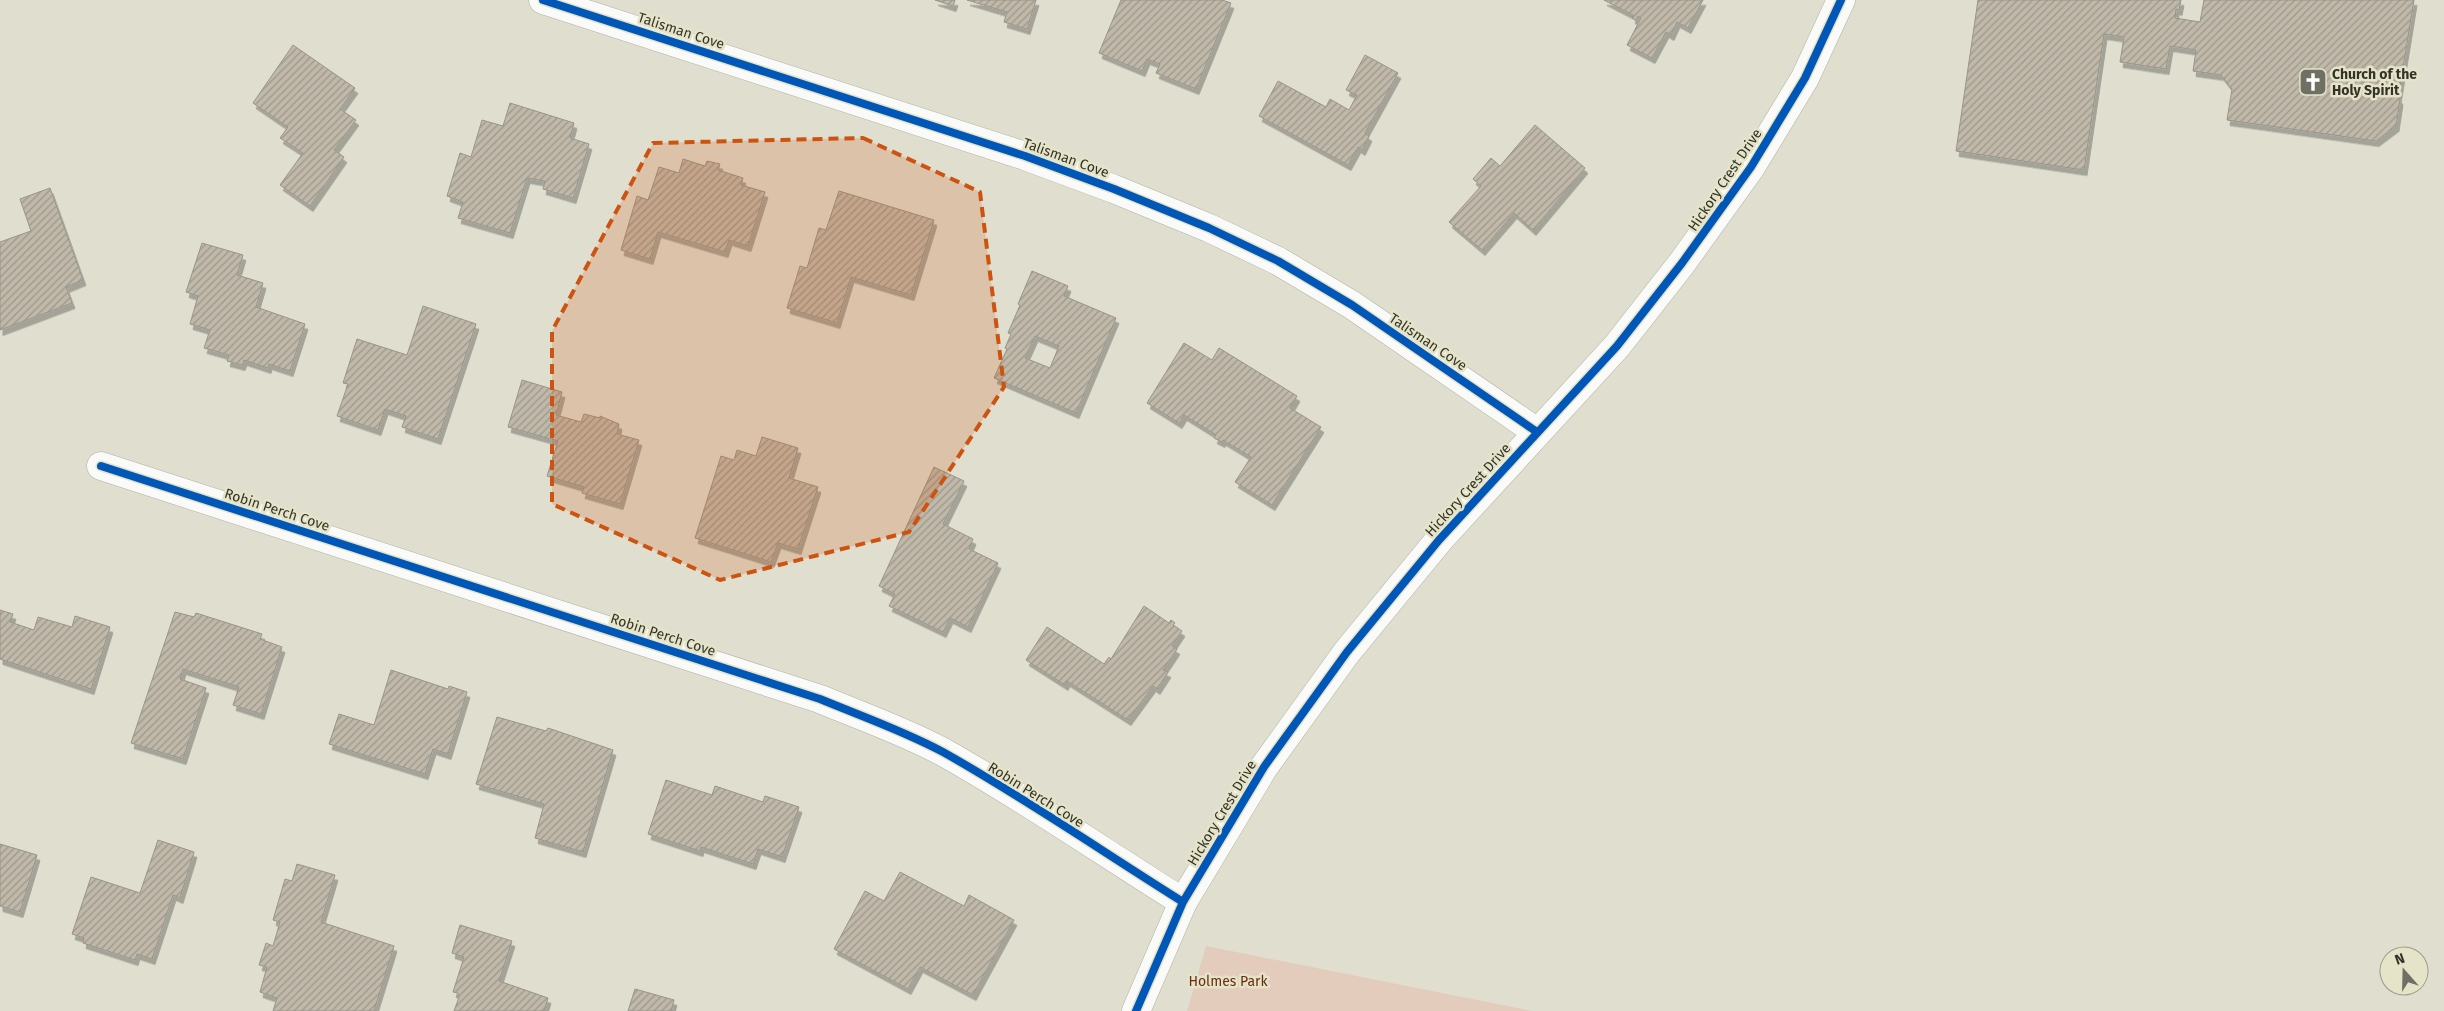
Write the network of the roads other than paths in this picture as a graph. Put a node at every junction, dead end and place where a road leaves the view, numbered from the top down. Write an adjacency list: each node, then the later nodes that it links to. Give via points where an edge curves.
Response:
1 (543, 0): 3 (street, Talisman Cove, via 1025,156 1209,228 1278,261 1352,305)
2 (1841, 0): 3 (street, Hickory Crest Drive, via 1805,78 1751,167 1682,263 1616,346)
3 (1537, 432): 5 (street, Hickory Crest Drive, via 1439,540 1347,652 1264,768)
4 (101, 466): 5 (street, Robin Perch Cove, via 812,696 886,725 987,778)
5 (1183, 902): 6 (street, Hickory Crest Drive)
6 (1136, 1011)

